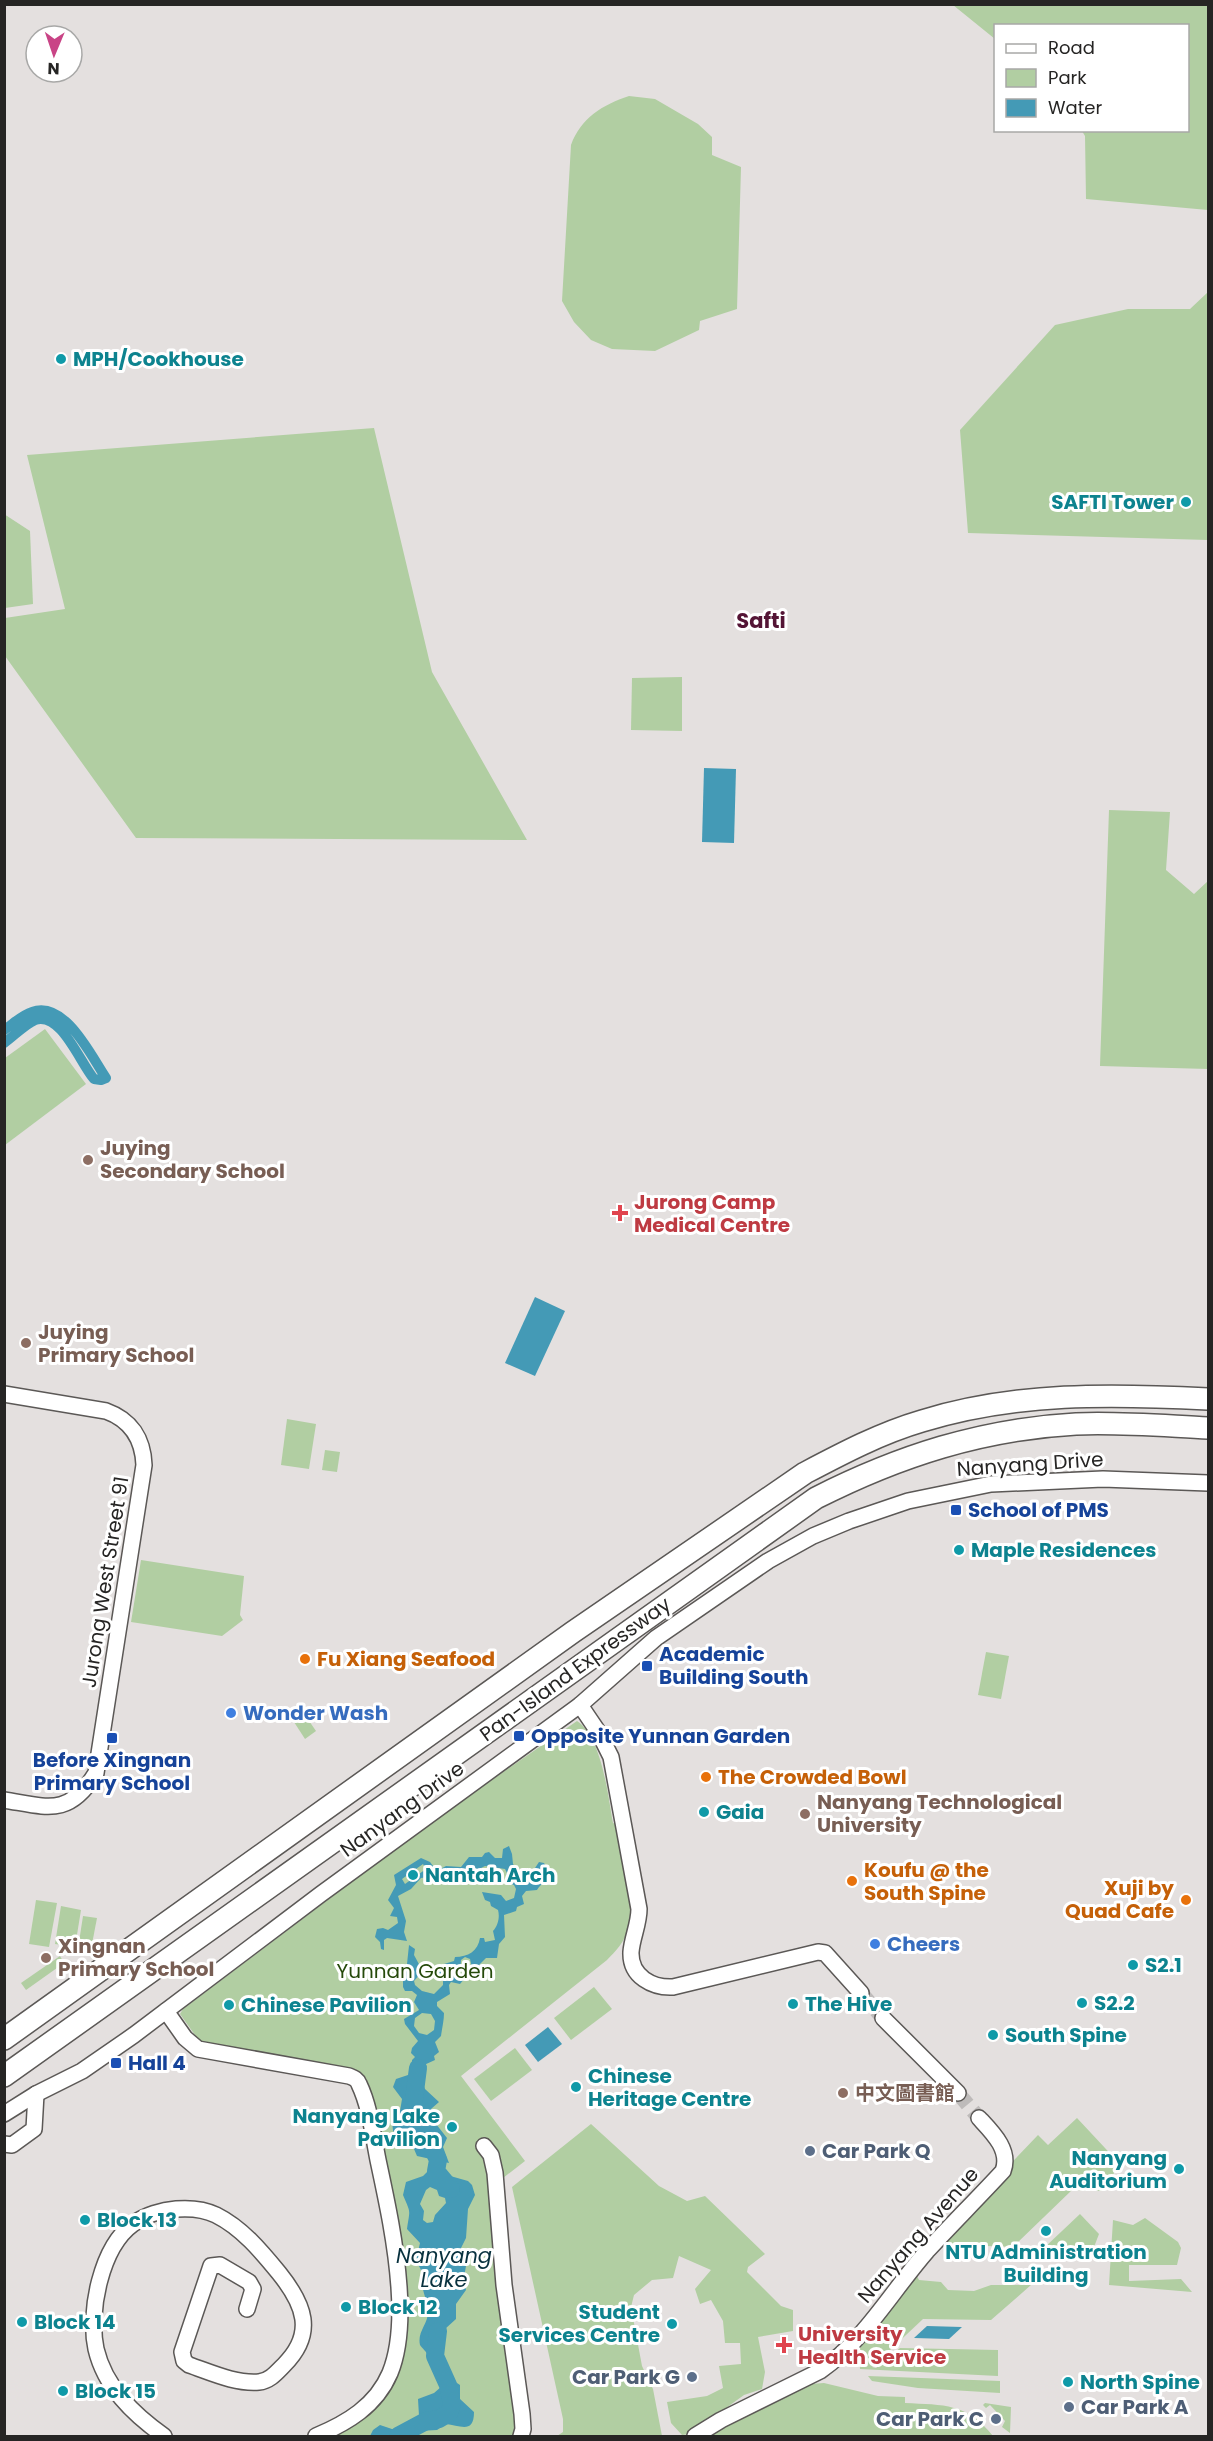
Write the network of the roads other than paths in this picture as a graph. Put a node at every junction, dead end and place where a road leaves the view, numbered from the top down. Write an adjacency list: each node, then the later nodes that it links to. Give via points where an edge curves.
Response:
1 (4, 1394): 8 (street, Jurong West Street 91, via 119,1416 139,1439 144,1465 96,1773 79,1796 63,1805 48,1807)
2 (1209, 1399): 12 (highway, Pan-Island Expressway, via 1109,1394 1044,1397 993,1405 922,1421 805,1473 573,1632)
3 (4, 1401): 7 (street, Jurong West Street 91, via 114,1422 132,1440 137,1466 88,1772 74,1792 61,1798 47,1800)
4 (1209, 1428): 13 (highway, Pan-Island Expressway, via 1077,1424 983,1436 886,1465 816,1498)
5 (1209, 1483): 6 (street, Nanyang Drive, via 1102,1479 991,1484 878,1510 831,1528 768,1561 656,1638)
6 (580, 1705): 9 (street, via 599,1733 615,1773 639,1910 631,1951 641,1976 655,1986 673,1987 818,1952 825,1953); 10 (street, Nanyang Drive)
7 (4, 1793)
8 (4, 1800)
9 (861, 1993)
10 (166, 2012): 15 (street, Nanyang Drive, via 81,2071); 22 (street, via 193,2046 349,2076 358,2082 389,2206 399,2288 397,2352 385,2383 369,2404 359,2414)
11 (883, 2018): 14 (street)
12 (4, 2039)
13 (4, 2076)
14 (958, 2093)
15 (36, 2094): 16 (street, Nanyang Drive); 18 (street, via 34,2129 12,2145)
16 (4, 2114)
17 (980, 2118): 24 (street, Nanyang Avenue, via 1003,2149 1003,2170 927,2252 854,2342 820,2371)
18 (4, 2145)
19 (484, 2145): 23 (street, via 495,2173 504,2285 522,2414)
20 (247, 2309): 21 (street, via 253,2289 249,2282 220,2265 211,2266 182,2352 189,2365 238,2380 257,2382 272,2377 300,2343 304,2330 300,2306 255,2244 214,2214 165,2210 134,2223 119,2238 104,2266 96,2296 97,2350 119,2396)
21 (164, 2436)
22 (316, 2436)
23 (521, 2436)
24 (695, 2436)

